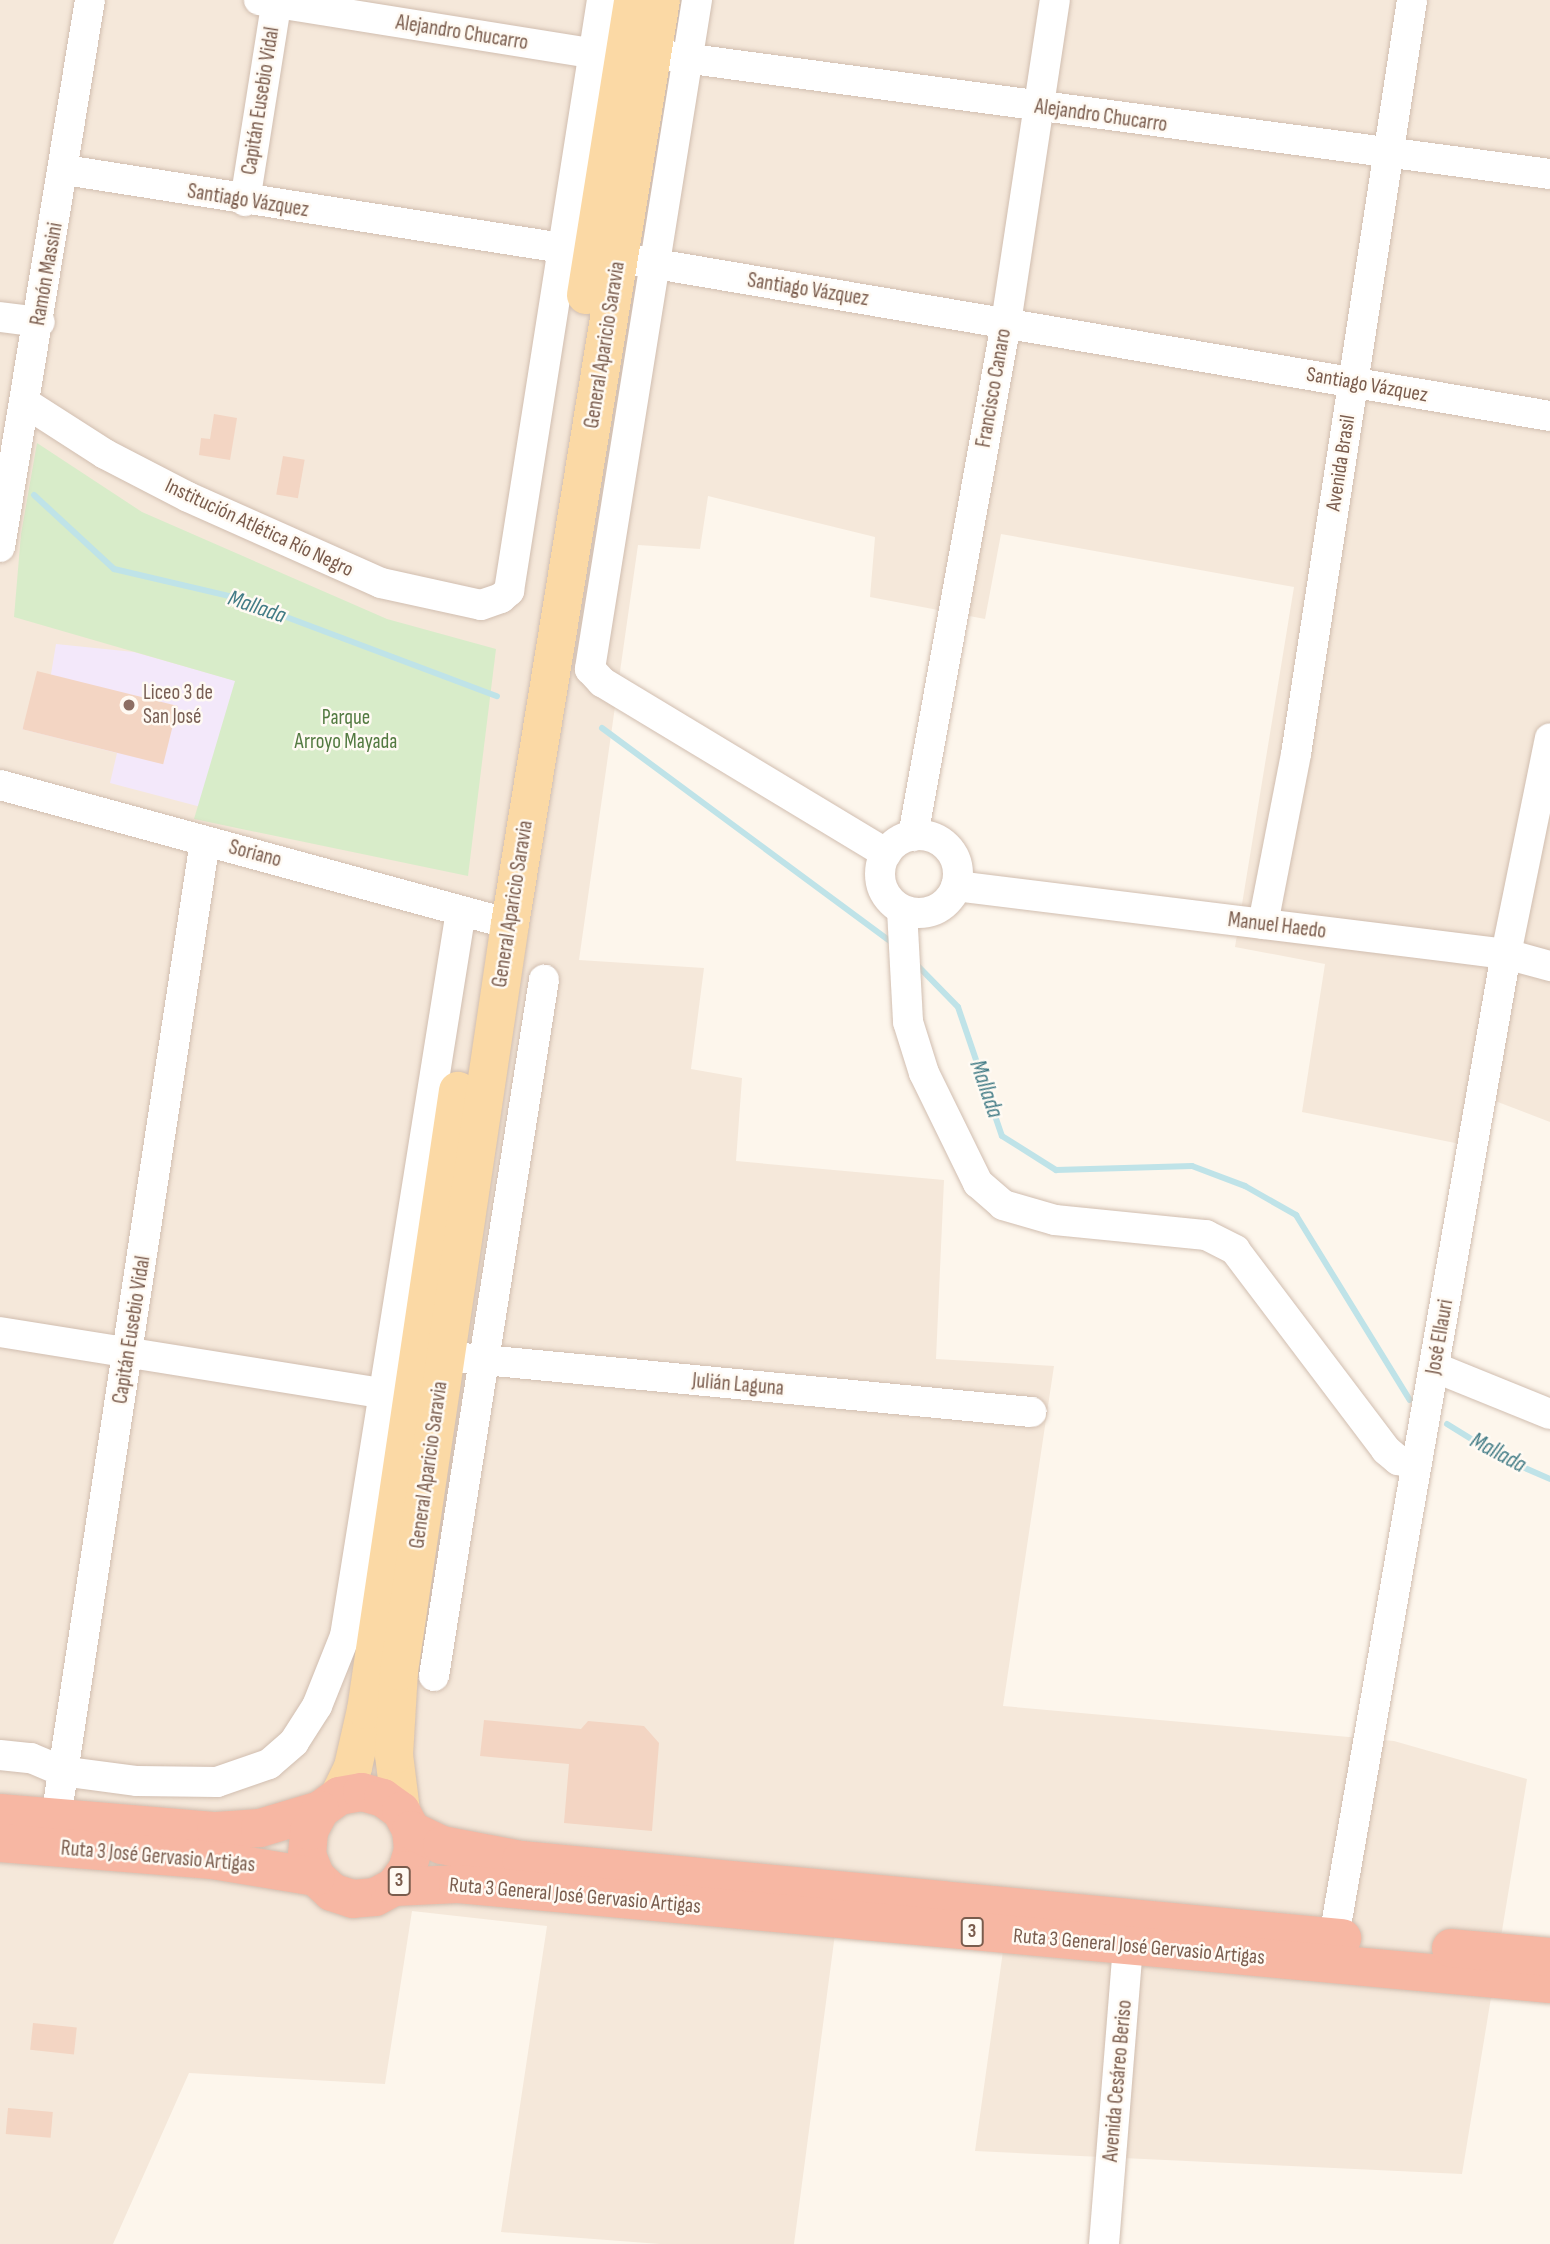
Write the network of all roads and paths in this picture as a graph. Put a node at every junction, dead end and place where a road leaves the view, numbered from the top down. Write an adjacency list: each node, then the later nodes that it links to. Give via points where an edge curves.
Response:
1 (90, 0): 12 (street, Ramón Massini)
2 (602, 0): 9 (street, General Aparicio Saravia)
3 (633, 0): 9 (main road, General Aparicio Saravia)
4 (661, 0): 9 (main road, General Aparicio Saravia)
5 (697, 0): 9 (street, General Aparicio Saravia)
6 (1055, 0): 10 (street, Francisco Canaro)
7 (1412, 0): 11 (street, Avenida Brasil)
8 (271, 1): 9 (street, Alejandro Chucarro); 14 (street, Capitán Eusebio Vidal)
9 (639, 56): 10 (street, Alejandro Chucarro); 15 (main road, General Aparicio Saravia); 15 (street, General Aparicio Saravia)
10 (1039, 107): 11 (street, Alejandro Chucarro); 18 (street, Francisco Canaro)
11 (1388, 155): 13 (street, Alejandro Chucarro); 19 (street, Avenida Brasil)
12 (65, 170): 14 (street, Santiago Vázquez); 17 (street, Ramón Massini)
13 (1550, 174)
14 (244, 201): 15 (street, Santiago Vázquez)
15 (607, 256): 18 (street, Santiago Vázquez); 23 (street, General Aparicio Saravia); 29 (street, General Aparicio Saravia, via 590,669 602,682); 33 (main road, General Aparicio Saravia)
16 (0, 317): 17 (street)
17 (40, 322): 20 (street, Ramón Massini)
18 (1006, 323): 19 (street, Santiago Vázquez); 25 (street, Francisco Canaro)
19 (1353, 382): 21 (street, Santiago Vázquez); 35 (street, Avenida Brasil, via 1296,754)
20 (24, 402): 22 (street, Ramón Massini); 23 (street, Institución Atlética Río Negro, via 105,454 188,497 381,583 481,605)
21 (1550, 416)
22 (0, 547)
23 (509, 591)
24 (1550, 738): 36 (street, José Ellauri)
25 (922, 774): 27 (street, Francisco Canaro); 30 (street)
26 (0, 785): 28 (street, Soriano)
27 (913, 836): 29 (street); 30 (street, via 935,839)
28 (205, 841): 33 (street, Soriano); 40 (street, Capitán Eusebio Vidal)
29 (886, 853): 34 (street, via 881,885)
30 (952, 853): 31 (street); 32 (street, via 979,881)
31 (956, 886): 32 (street, Manuel Haedo); 34 (street, via 944,904)
32 (1002, 894): 35 (street, Manuel Haedo)
33 (485, 917): 41 (main road, General Aparicio Saravia); 44 (main road, General Aparicio Saravia)
34 (909, 919): 47 (street, via 908,1022 924,1073 978,1183 1003,1205 1055,1220 1206,1235 1235,1250 1386,1450 1398,1460)
35 (1264, 924): 36 (street, Manuel Haedo)
36 (1506, 954): 37 (street, Manuel Haedo); 43 (street, José Ellauri)
37 (1550, 966)
38 (544, 980): 42 (street, General Aparicio Saravia)
39 (0, 1332): 40 (street)
40 (128, 1353): 44 (street); 50 (street, Capitán Eusebio Vidal)
41 (445, 1357): 42 (street, Julián Laguna); 44 (main road, General Aparicio Saravia)
42 (483, 1360): 45 (street, Julián Laguna); 48 (street, General Aparicio Saravia)
43 (1434, 1367): 46 (street); 47 (street, José Ellauri)
44 (411, 1397): 50 (street, General Aparicio Saravia, via 345,1636 317,1706 294,1742 270,1764 217,1782 137,1781); 51 (main road, General Aparicio Saravia, via 360,1743); 54 (main road, General Aparicio Saravia, via 394,1755)
45 (1031, 1412)
46 (1550, 1414)
47 (1417, 1464): 59 (street, José Ellauri)
48 (434, 1676)
49 (0, 1755): 50 (street, General Aparicio Saravia, via 31,1758)
50 (61, 1771): 53 (street, Capitán Eusebio Vidal)
51 (330, 1803): 53 (highway, 3, via 260,1828 216,1831); 54 (highway, 3, via 373,1795); 56 (highway, via 309,1831 307,1855)
52 (0, 1813): 53 (highway, 3)
53 (56, 1818)
54 (406, 1821): 57 (highway, 3, via 410,1860); 58 (highway, Ruta 3 General José Gervasio Artigas / 3, via 442,1845 521,1860)
55 (0, 1843): 56 (highway, Ruta 3 José Gervasio Artigas / 3, via 224,1861)
56 (316, 1877): 57 (highway, 3, via 332,1892 353,1899 375,1897)
57 (394, 1886): 58 (highway, Ruta 3 General José Gervasio Artigas / 3, via 457,1884)
58 (1130, 1932): 59 (highway, Ruta 3 General José Gervasio Artigas / 3); 61 (highway, Ruta 3 General José Gervasio Artigas / 3); 62 (street, Avenida Cesáreo Beriso)
59 (1335, 1937): 60 (highway, Ruta 3 General José Gervasio Artigas / 3)
60 (1550, 1957)
61 (1550, 1984)
62 (1104, 2244)

